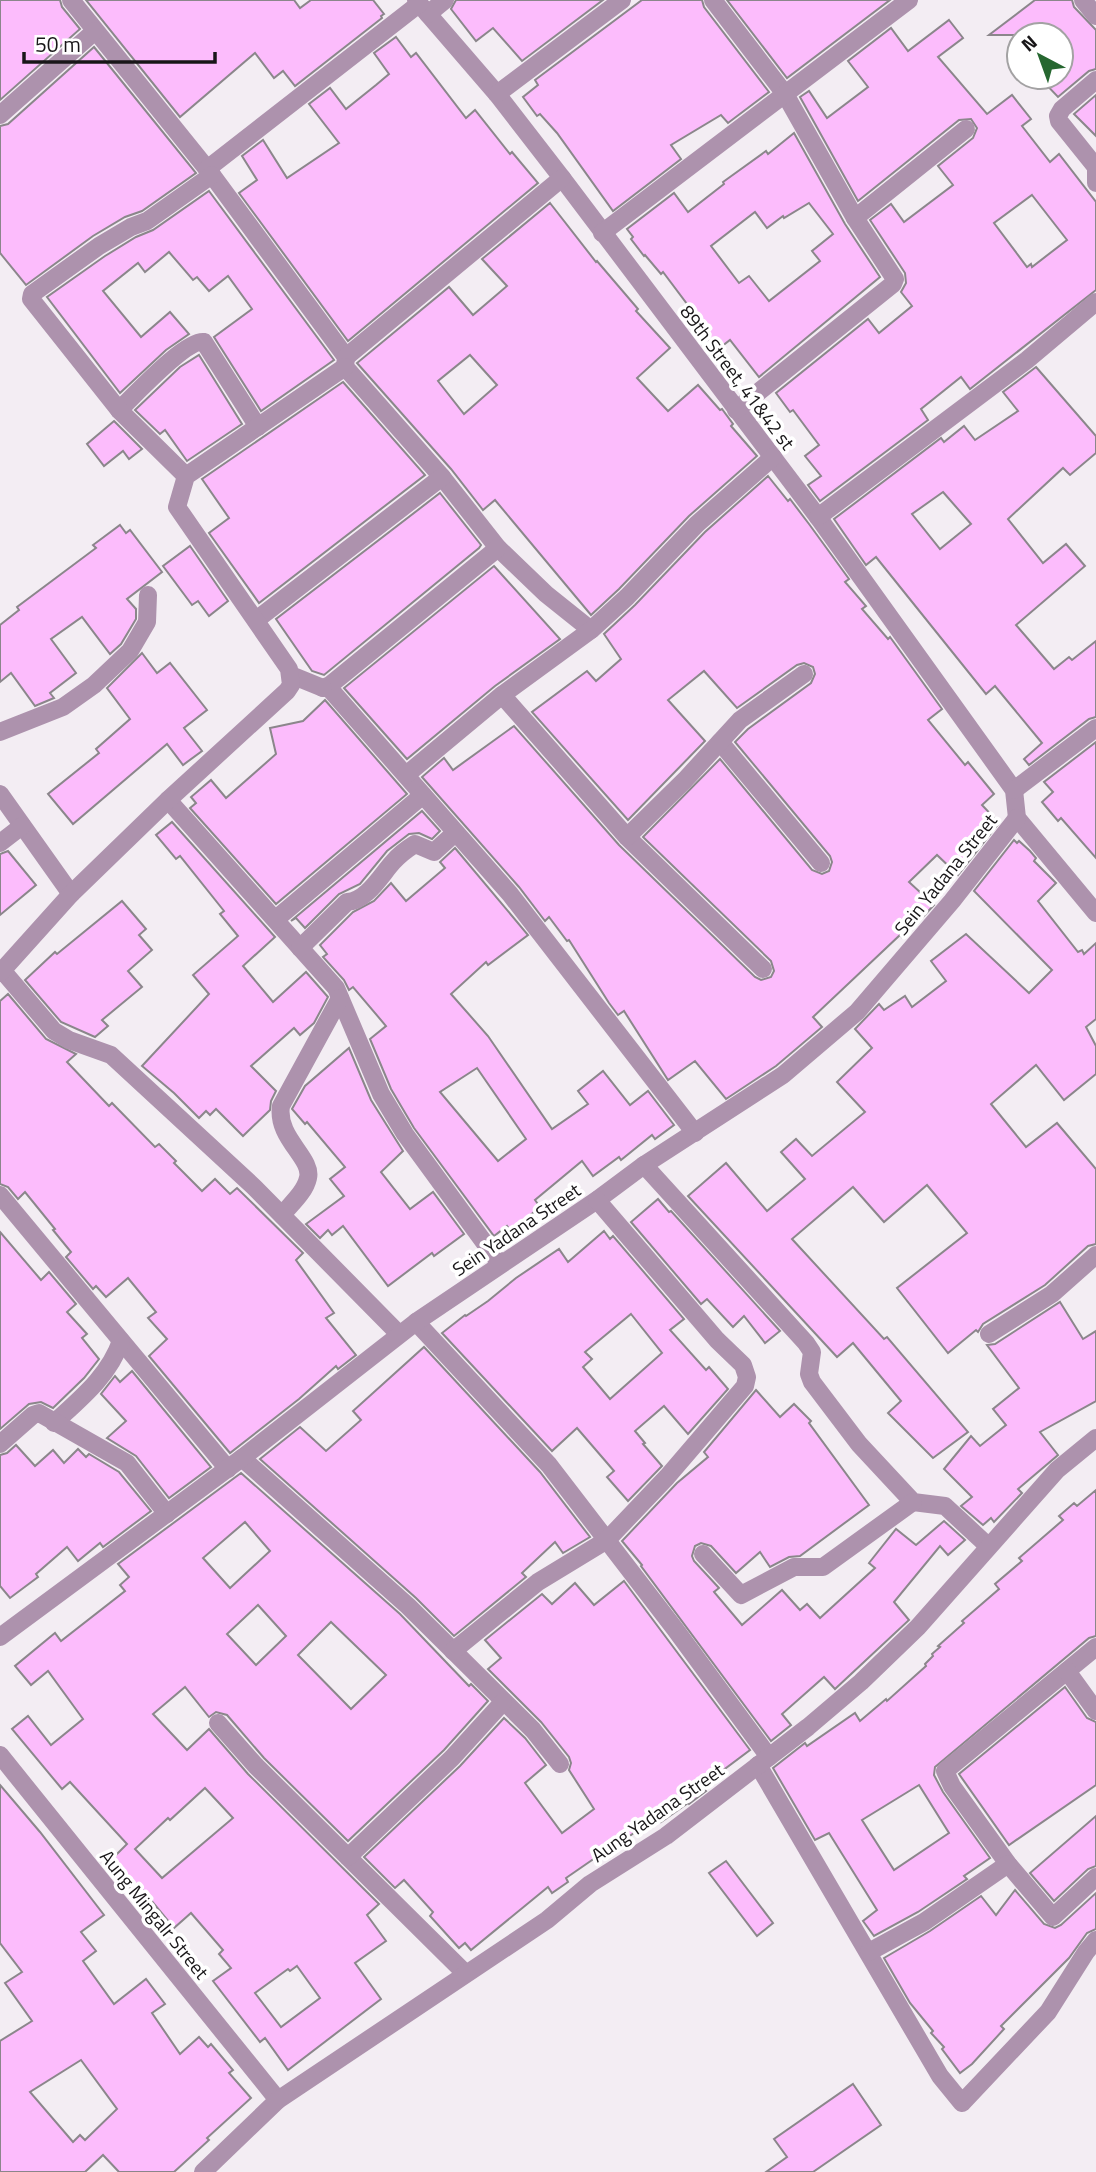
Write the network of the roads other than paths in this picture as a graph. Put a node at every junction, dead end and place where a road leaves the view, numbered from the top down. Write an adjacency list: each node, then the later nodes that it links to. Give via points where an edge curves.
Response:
1 (71, 0): 9 (street)
2 (444, 0): 7 (street)
3 (622, 0): 11 (street)
4 (713, 0): 12 (street)
5 (909, 0): 12 (street)
6 (1083, 0): 8 (street)
7 (421, 6): 11 (street, 89th Street, 41&42 st); 15 (street)
8 (1096, 16)
9 (95, 32): 13 (street); 15 (street)
10 (1096, 80): 17 (street, via 1058,116 1096,167)
11 (497, 94): 16 (street, 89th Street, 41&42 st)
12 (785, 94): 18 (street); 19 (street)
13 (0, 114)
14 (966, 129): 18 (street)
15 (209, 172): 21 (street); 22 (street, via 147,221 99,246 32,295 32,303)
16 (562, 178): 19 (street, 89th Street, 41&42 st); 21 (street)
17 (1096, 183)
18 (855, 218): 23 (street, via 895,282)
19 (602, 233): 23 (street, 89th Street, 41&42 st)
20 (1096, 302): 28 (street, via 1027,360)
21 (345, 361): 24 (street); 27 (street)
22 (119, 410): 24 (street, via 201,340); 26 (street)
23 (736, 410): 25 (street, 89th Street, 41&42 st)
24 (258, 427): 26 (street)
25 (773, 457): 28 (street, 89th Street, 41&42 st); 32 (street, via 696,524)
26 (186, 476): 31 (street, via 177,507)
27 (442, 477): 29 (street); 31 (street)
28 (818, 517): 41 (street, 89th Street, 41&42 st)
29 (498, 548): 32 (street); 35 (street)
30 (148, 595): 38 (street, via 148,622 130,651 94,685 63,707)
31 (256, 620): 34 (street)
32 (591, 630): 36 (street)
33 (804, 674): 39 (street, via 740,720)
34 (291, 675): 35 (street); 44 (street, via 287,691)
35 (323, 688): 40 (street, via 329,688)
36 (502, 695): 40 (street); 48 (street)
37 (1096, 728): 41 (street)
38 (0, 732)
39 (720, 743): 48 (street); 50 (street)
40 (406, 775): 43 (street)
41 (1014, 790): 45 (street)
42 (0, 794): 46 (street)
43 (423, 795): 47 (street); 53 (street)
44 (168, 800): 51 (street); 53 (street)
45 (1017, 818): 52 (street); 58 (street, Sein Yadana Street, via 857,1013 783,1075)
46 (22, 825): 49 (street); 51 (street)
47 (455, 832): 54 (street, via 434,852 415,844); 58 (street, via 510,894)
48 (627, 837): 55 (street)
49 (0, 843)
50 (821, 863)
51 (71, 894): 56 (street)
52 (1096, 912)
53 (276, 919): 54 (street)
54 (300, 948): 57 (street)
55 (764, 969)
56 (1, 972): 62 (street, via 54,1031 111,1055)
57 (340, 998): 62 (street, via 281,1106 281,1125 309,1176); 64 (street, via 381,1094 399,1124)
58 (695, 1133): 59 (street, Sein Yadana Street)
59 (645, 1165): 61 (street, Sein Yadana Street); 73 (street, via 806,1343 812,1352 809,1374 813,1382 859,1444)
60 (0, 1195): 68 (street)
61 (597, 1200): 64 (street, Sein Yadana Street); 75 (street, via 743,1365 747,1377 734,1401)
62 (282, 1215): 66 (street)
63 (1096, 1255): 67 (street, via 1052,1294)
64 (500, 1264): 65 (street, Sein Yadana Street)
65 (416, 1322): 66 (street, Sein Yadana Street); 75 (street, via 549,1465)
66 (399, 1334): 72 (street, Sein Yadana Street)
67 (989, 1334)
68 (121, 1342): 69 (street, via 116,1358 101,1377); 72 (street)
69 (54, 1423): 71 (street, via 39,1413 33,1415); 74 (street, via 127,1463)
70 (1096, 1438): 76 (street, Aung Yadana Street, via 1057,1470)
71 (0, 1444)
72 (235, 1464): 74 (street, Sein Yadana Street); 80 (street, via 408,1606)
73 (913, 1502): 76 (street, via 945,1506); 77 (street, via 823,1567 794,1567 741,1595)
74 (167, 1514): 78 (street, Sein Yadana Street)
75 (607, 1539): 80 (street, via 538,1582); 86 (street)
76 (988, 1546): 86 (street, Aung Yadana Street, via 899,1646)
77 (703, 1554)
78 (0, 1637)
79 (1096, 1647): 81 (street)
80 (453, 1651): 82 (street)
81 (1067, 1671): 83 (street); 89 (street, via 946,1771)
82 (503, 1702): 87 (street); 88 (street, via 452,1758)
83 (1096, 1711)
84 (218, 1723): 88 (street)
85 (0, 1755): 94 (street, Aung Mingalr Street)
86 (763, 1761): 92 (street); 93 (street, Aung Yadana Street, via 666,1836)
87 (560, 1765)
88 (348, 1857): 93 (street)
89 (1008, 1864): 90 (street, via 1053,1917); 92 (street, via 924,1922)
90 (1096, 1877)
91 (1096, 1940): 92 (street, via 1048,2012 962,2103 940,2076)
92 (869, 1952)
93 (465, 1973): 94 (street, Aung Yadana Street)
94 (278, 2100): 95 (street, Aung Yadana Street)
95 (203, 2172)

